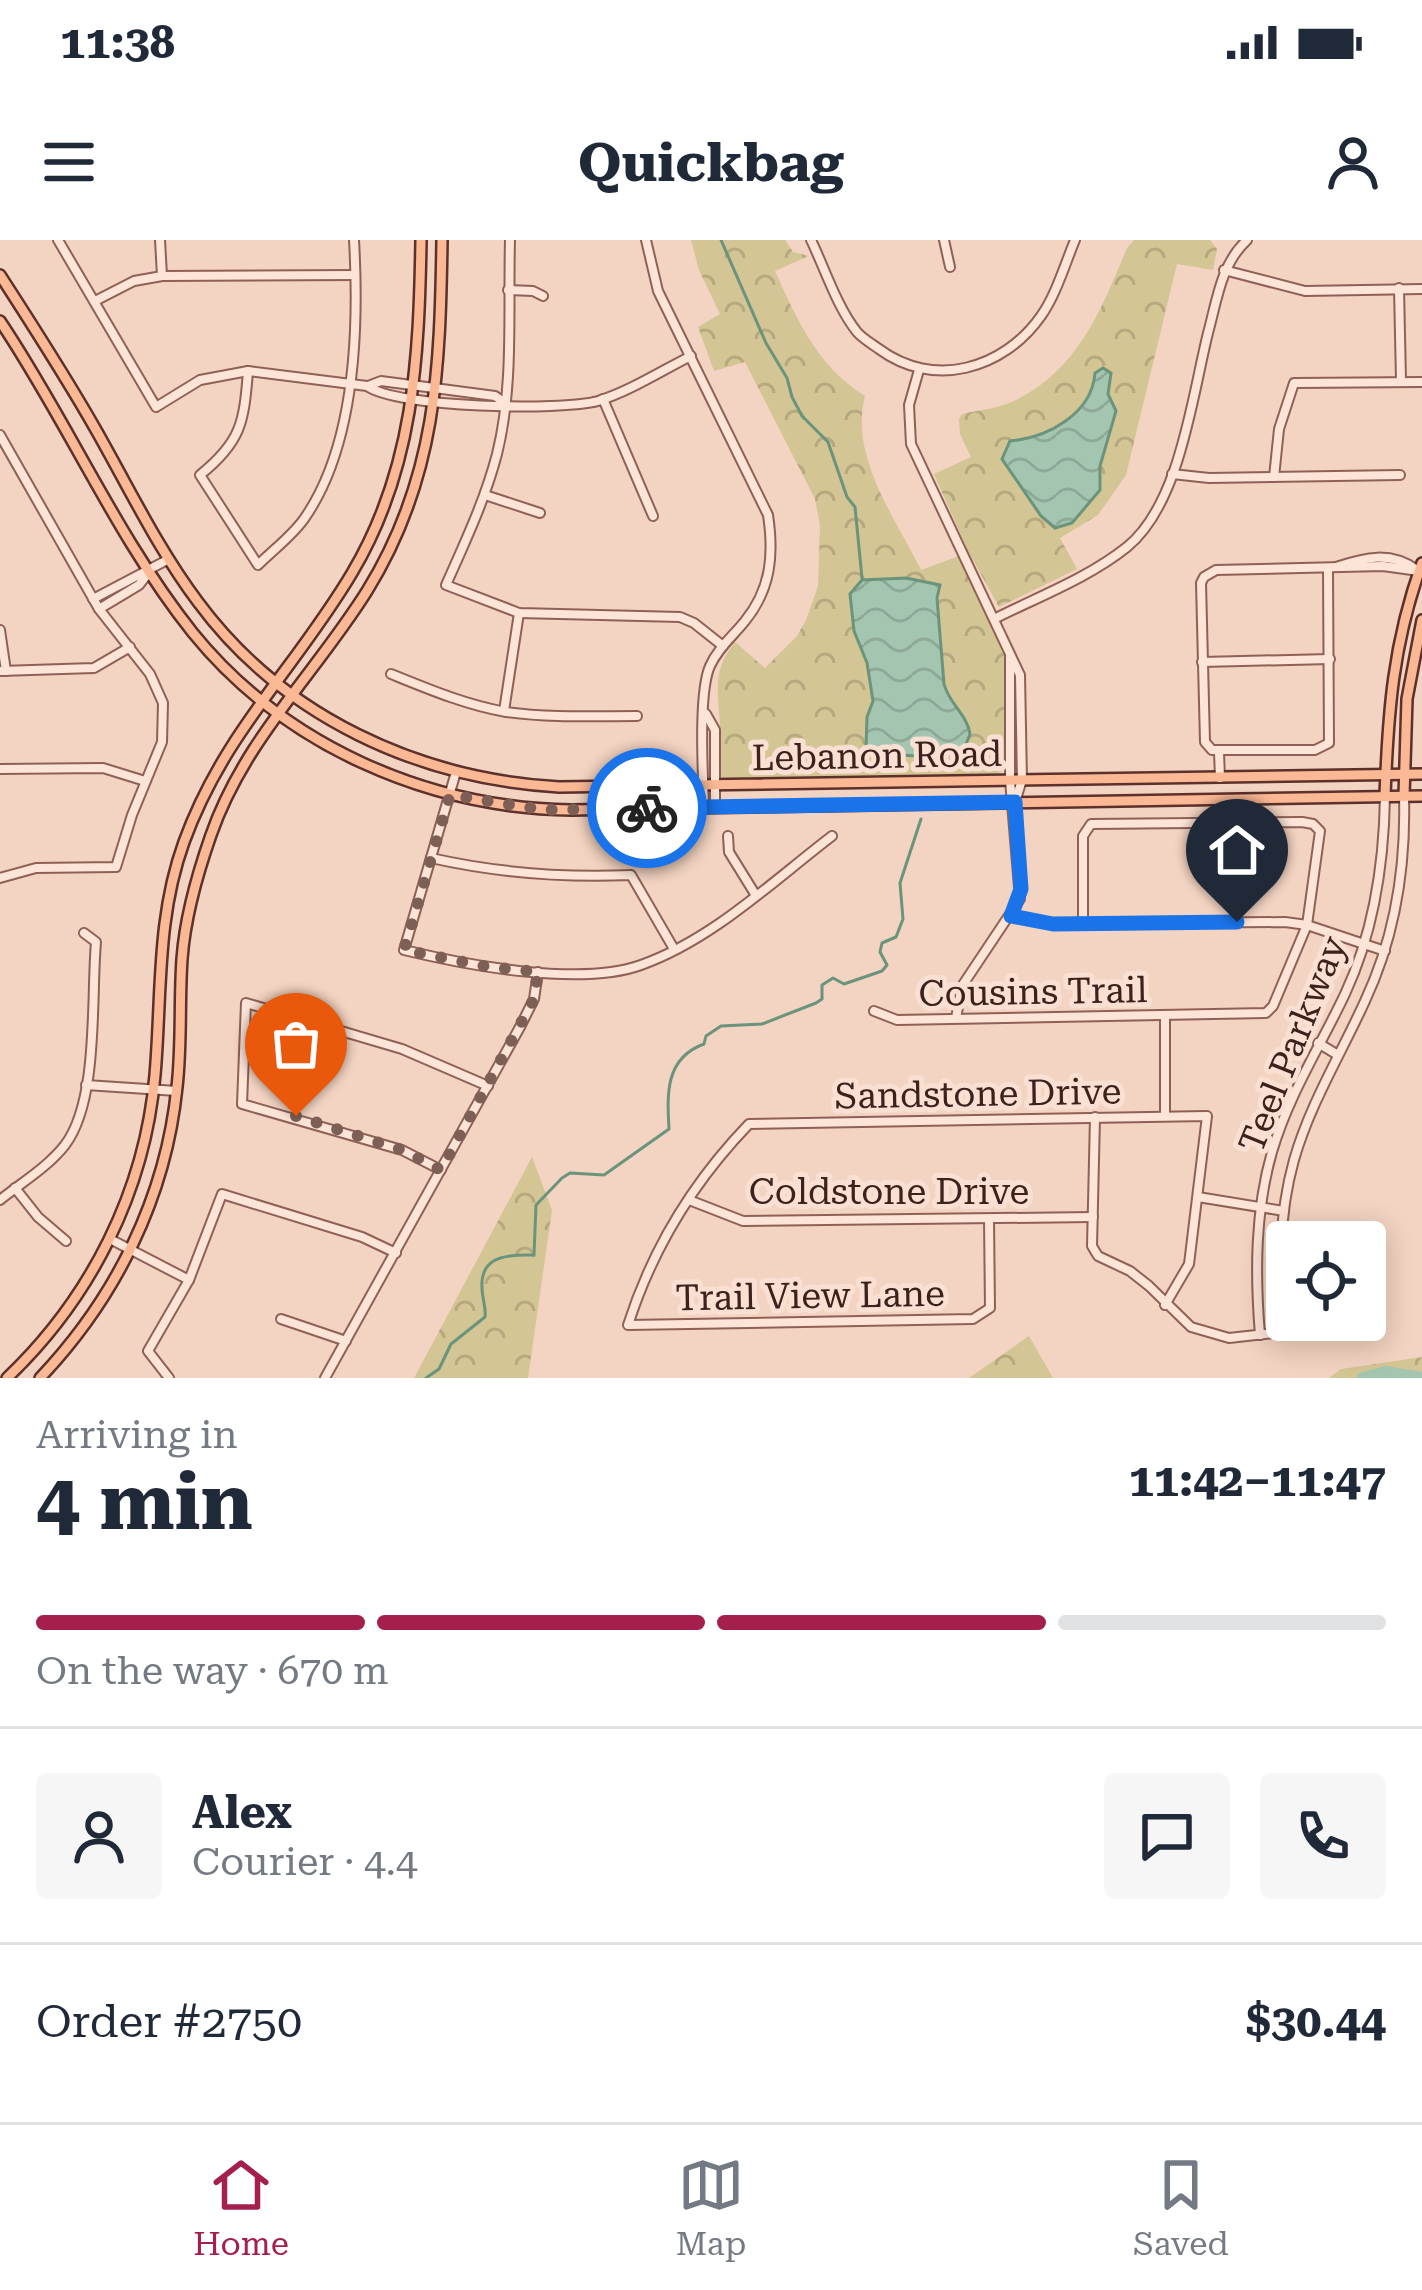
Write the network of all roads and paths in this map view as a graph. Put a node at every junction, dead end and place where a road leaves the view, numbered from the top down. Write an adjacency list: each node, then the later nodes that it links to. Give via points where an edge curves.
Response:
1 (58, 240): 21 (street)
2 (160, 240): 16 (street)
3 (354, 240): 15 (street)
4 (421, 240): 29 (main road)
5 (442, 240): 30 (main road)
6 (509, 240): 19 (street)
7 (646, 240): 23 (street, via 658,291)
8 (811, 240): 24 (street, via 857,333)
9 (944, 240): 12 (street)
10 (1075, 240): 24 (street, via 1043,314 1018,343 966,369)
11 (1247, 240): 13 (street)
12 (950, 267)
13 (1224, 270): 17 (street, via 1305,291); 34 (street)
14 (0, 275): 40 (main road, Lebanon Road)
15 (355, 275): 16 (street); 28 (street)
16 (162, 276): 21 (street)
17 (1399, 288): 18 (street); 26 (street)
18 (1422, 289)
19 (508, 290): 20 (street); 32 (street)
20 (543, 296)
21 (95, 302): 25 (street, via 156,407 200,380)
22 (0, 322): 43 (main road, Lebanon Road)
23 (691, 356): 31 (street); 51 (street, via 771,530 763,593)
24 (919, 370): 47 (street, via 909,405 911,444)
25 (248, 371): 28 (street); 28 (street, via 245,418 229,452 200,475 259,566 304,518 343,436)
26 (1401, 381): 27 (street); 36 (street, via 1294,383)
27 (1422, 382)
28 (351, 384): 29 (street)
29 (415, 392): 30 (street); 56 (main road, via 400,465 370,539)
30 (436, 395): 32 (street); 57 (main road, via 420,475 393,545)
31 (603, 400): 32 (street); 39 (street)
32 (506, 404): 37 (street)
33 (0, 435): 44 (street)
34 (1172, 474): 36 (street); 47 (street, via 1156,514 1131,544)
35 (1400, 475): 36 (street)
36 (1274, 477)
37 (485, 495): 38 (street); 46 (street, via 446,585)
38 (540, 514)
39 (653, 516)
40 (170, 559): 43 (street); 56 (main road, Lebanon Road, via 212,620)
41 (1421, 569): 42 (street, via 1381,556); 66 (main road, Teel Parkway, via 1397,642)
42 (1328, 570): 52 (street); 53 (street, via 1216,570 1204,577)
43 (150, 571): 44 (street); 45 (street); 58 (main road, Lebanon Road, via 194,634)
44 (93, 599): 45 (street)
45 (99, 609): 50 (street)
46 (519, 613): 51 (street, via 662,614 694,623); 59 (street)
47 (996, 618): 69 (street, via 1010,649)
48 (1422, 620): 67 (main road, Teel Parkway, via 1407,699)
49 (0, 630): 54 (street)
50 (130, 646): 54 (street, via 94,668); 70 (street, via 164,711)
51 (723, 646): 71 (street, via 704,686 715,730)
52 (1330, 658): 53 (street); 62 (street, via 1331,733 1324,747)
53 (1202, 662): 62 (street, via 1205,742)
54 (3, 671)
55 (391, 674): 59 (street)
56 (274, 682): 57 (main road, Lebanon Road); 58 (main road)
57 (291, 695): 60 (main road); 64 (main road, Lebanon Road, via 372,742)
58 (262, 700): 60 (main road, Lebanon Road); 81 (main road, via 224,754)
59 (504, 711): 61 (street)
60 (278, 712): 72 (main road, Lebanon Road, via 367,765); 82 (main road, via 236,774)
61 (637, 716)
62 (1219, 752): 68 (street)
63 (0, 769): 70 (street, via 103,767)
64 (456, 772): 71 (main road, Lebanon Road, via 559,787); 72 (street)
65 (1422, 773): 67 (main road, Lebanon Road)
66 (1386, 774): 67 (main road, Lebanon Road); 68 (main road, Lebanon Road); 73 (main road, Teel Parkway)
67 (1405, 774): 74 (main road, Teel Parkway)
68 (1220, 778): 69 (main road, Lebanon Road); 76 (main road)
69 (1016, 780): 71 (main road, Lebanon Road); 77 (street)
70 (146, 781): 84 (street, via 116,867 36,868)
71 (709, 784): 78 (street)
72 (450, 795): 78 (main road, Lebanon Road, via 544,810); 83 (street)
73 (1385, 796): 74 (main road, Lebanon Road); 76 (main road, Lebanon Road); 92 (street, Teel Parkway, via 1381,873)
74 (1404, 796): 75 (main road, Lebanon Road); 94 (street, Teel Parkway, via 1404,857)
75 (1422, 796)
76 (1222, 800): 77 (main road, Lebanon Road)
77 (1015, 802): 78 (main road, Lebanon Road); 86 (street, via 1021,889)
78 (710, 807)
79 (728, 836): 85 (street)
80 (832, 836): 85 (street)
81 (182, 849): 82 (main road); 87 (main road)
82 (204, 858): 89 (main road)
83 (431, 858): 93 (street, via 541,876 631,875); 95 (street, via 404,950)
84 (0, 878)
85 (755, 894): 93 (street)
86 (1011, 916): 88 (street); 98 (street, via 962,986)
87 (164, 920): 89 (main road); 103 (main road)
88 (1083, 923): 90 (street); 90 (street, via 1086,827 1302,822 1318,826 1321,849)
89 (187, 924): 104 (main road)
90 (1306, 925): 92 (street); 97 (street, Cousins Trail, via 1266,1013)
91 (84, 933): 101 (street, via 96,942)
92 (1364, 943): 94 (street); 99 (street, Teel Parkway)
93 (674, 949): 95 (street, via 620,972)
94 (1384, 951): 100 (street, Teel Parkway)
95 (538, 972): 102 (street, via 534,999)
96 (874, 1011): 98 (street, Cousins Trail, via 892,1020)
97 (1165, 1016): 98 (street, Cousins Trail); 105 (street)
98 (956, 1018)
99 (1318, 1043): 100 (street); 112 (street, Teel Parkway, via 1273,1147)
100 (1338, 1055): 113 (street, Teel Parkway, via 1302,1136)
101 (86, 1084): 103 (street); 108 (street, via 63,1147)
102 (488, 1085): 107 (street); 107 (street, via 402,1049 246,1003 242,1104 402,1150)
103 (154, 1089): 104 (street); 116 (main road, via 136,1173)
104 (177, 1091): 118 (main road)
105 (1165, 1116): 106 (street, Sandstone Drive); 109 (street, Sandstone Drive, via 1208,1116)
106 (1095, 1117): 111 (street, Sandstone Drive, via 749,1124); 114 (street)
107 (441, 1170): 119 (street)
108 (15, 1188): 110 (street); 117 (street)
109 (1198, 1196): 112 (street); 121 (street, via 1190,1264)
110 (0, 1200)
111 (688, 1200): 115 (street, Coldstone Drive, via 742,1221); 115 (street, Trail View Lane, via 658,1248 628,1324 974,1318 990,1308)
112 (1261, 1208): 113 (street); 123 (street, Teel Parkway)
113 (1284, 1211): 123 (street, Teel Parkway, via 1284,1333)
114 (1093, 1217): 115 (street, Coldstone Drive); 121 (street, via 1098,1256 1130,1271)
115 (988, 1219)
116 (110, 1239): 118 (street); 125 (main road, via 74,1300)
117 (66, 1241)
118 (131, 1250): 120 (street); 126 (main road)
119 (396, 1253): 120 (street, via 221,1194); 124 (street)
120 (189, 1280): 127 (street, via 148,1351)
121 (1165, 1305): 123 (street, via 1214,1336)
122 (281, 1319): 124 (street)
123 (1260, 1336)
124 (346, 1341): 128 (street)
125 (7, 1378)
126 (40, 1378)
127 (169, 1378)
128 (326, 1378)

